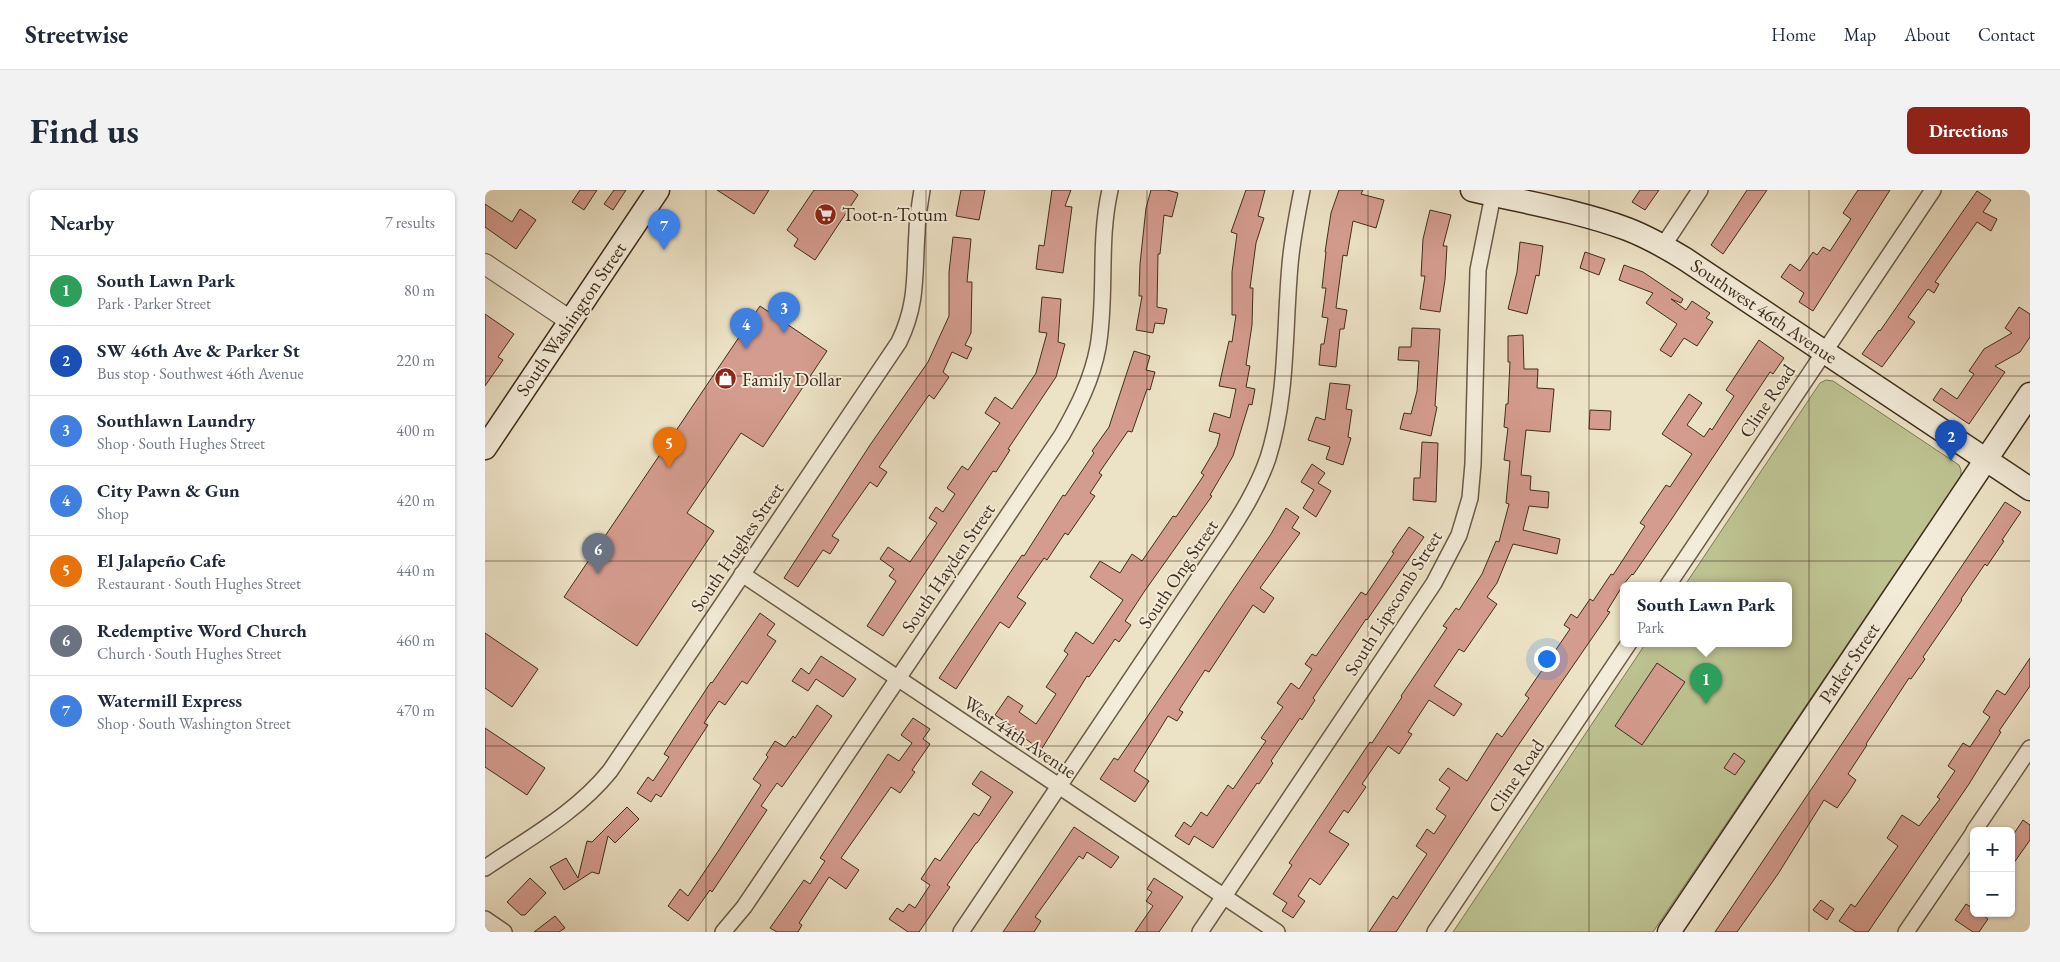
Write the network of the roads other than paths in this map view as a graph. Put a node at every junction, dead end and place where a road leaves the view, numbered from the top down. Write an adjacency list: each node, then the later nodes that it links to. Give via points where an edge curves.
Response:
1 (658, 190): 10 (main road, South Washington Street)
2 (922, 190): 16 (street, South Hughes Street, via 913,306 905,330)
3 (1110, 190): 19 (street, South Hayden Street, via 1103,231 1101,326 1093,368 1083,396 1062,436)
4 (1301, 190): 21 (street, South Ong Street, via 1290,266 1284,389 1267,459 1241,515)
5 (1700, 190): 8 (street)
6 (1933, 190): 11 (street, Cline Road)
7 (1486, 192): 8 (main road, Southwest 46th Avenue, via 1594,218); 25 (street, South Lipscomb Street, via 1478,270 1473,464 1469,498 1459,535 1434,583)
8 (1663, 246): 11 (main road, Southwest 46th Avenue)
9 (485, 264): 10 (street)
10 (569, 320): 13 (main road, South Washington Street)
11 (1825, 352): 14 (main road, Southwest 46th Avenue); 17 (street, Cline Road)
12 (2030, 394): 14 (main road, Parker Street)
13 (485, 448)
14 (1986, 459): 15 (main road, Southwest 46th Avenue); 33 (main road, Parker Street)
15 (2030, 489)
16 (742, 574): 19 (street, West 44th Avenue); 24 (street, South Hughes Street, via 600,783 567,813)
17 (1670, 582)
18 (1626, 647): 32 (street, Cline Road)
19 (897, 679): 21 (street, West 44th Avenue); 28 (street, South Hayden Street, via 744,907)
20 (2030, 748): 22 (street)
21 (1058, 787): 25 (street, West 44th Avenue); 29 (street, South Ong Street)
22 (1977, 827)
23 (1970, 837): 34 (street)
24 (485, 868)
25 (1223, 897): 30 (street, South Lipscomb Street); 31 (street, West 44th Avenue)
26 (485, 919): 27 (street)
27 (504, 932)
28 (723, 932)
29 (961, 932)
30 (1200, 932)
31 (1277, 932)
32 (1435, 932)
33 (1669, 932)
34 (1906, 932)

